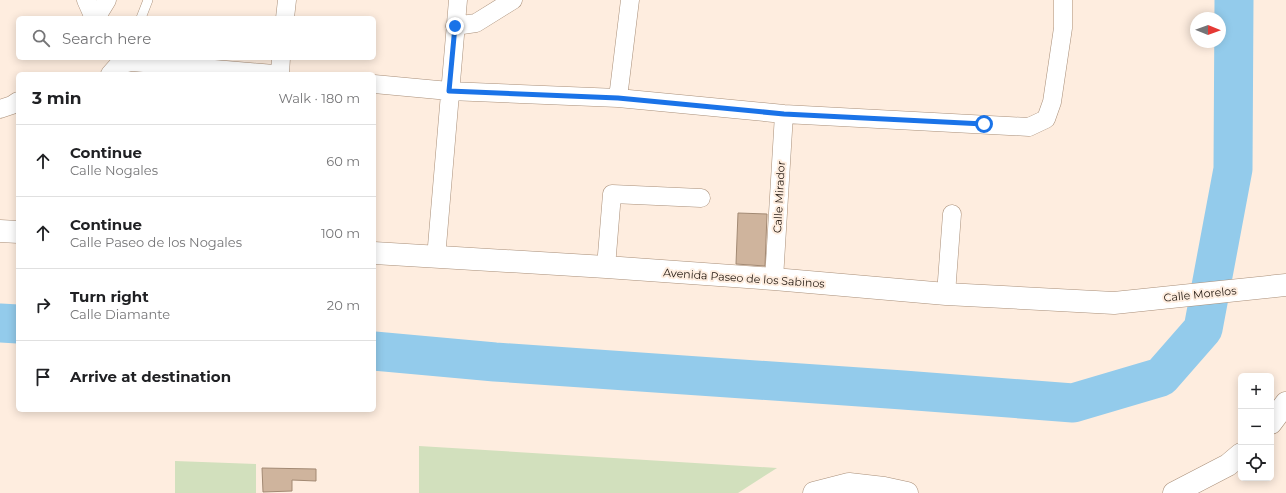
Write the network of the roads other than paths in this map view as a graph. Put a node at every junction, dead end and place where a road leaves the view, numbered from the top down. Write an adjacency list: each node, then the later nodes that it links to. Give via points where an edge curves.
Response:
1 (86, 0): 9 (street)
2 (107, 0): 10 (street)
3 (148, 0): 11 (lane)
4 (287, 0): 12 (street)
5 (458, 0): 13 (street)
6 (513, 0): 13 (street, via 476,23)
7 (630, 0): 20 (street)
8 (1063, 0): 23 (street, via 1063,28 1052,102 1046,119 1029,127)
9 (94, 16)
10 (96, 16)
11 (142, 16)
12 (285, 16)
13 (455, 26): 19 (street)
14 (281, 60): 17 (street)
15 (121, 63): 16 (street)
16 (246, 72)
17 (280, 72)
18 (376, 84): 19 (street)
19 (449, 91): 20 (street); 29 (street)
20 (618, 98): 23 (street)
21 (16, 102): 22 (street)
22 (0, 109)
23 (784, 114): 31 (street, Calle Mirador)
24 (701, 198): 30 (street, via 612,194)
25 (952, 214): 33 (street)
26 (0, 231): 27 (street)
27 (16, 232)
28 (376, 253): 29 (street, Avenida Paseo de los Sabinos)
29 (436, 258): 30 (street, Avenida Paseo de los Sabinos)
30 (606, 267): 31 (street, Avenida Paseo de los Sabinos)
31 (774, 279): 33 (street, Avenida Paseo de los Sabinos)
32 (1286, 285): 34 (street, Calle Morelos)
33 (956, 295): 34 (street, Avenida Paseo de los Sabinos)
34 (1114, 303)
35 (1286, 403): 36 (street)
36 (1274, 419)
37 (1238, 457): 40 (street, via 1228,465)
38 (814, 493): 39 (street, via 849,484)
39 (907, 493)
40 (1174, 493)

